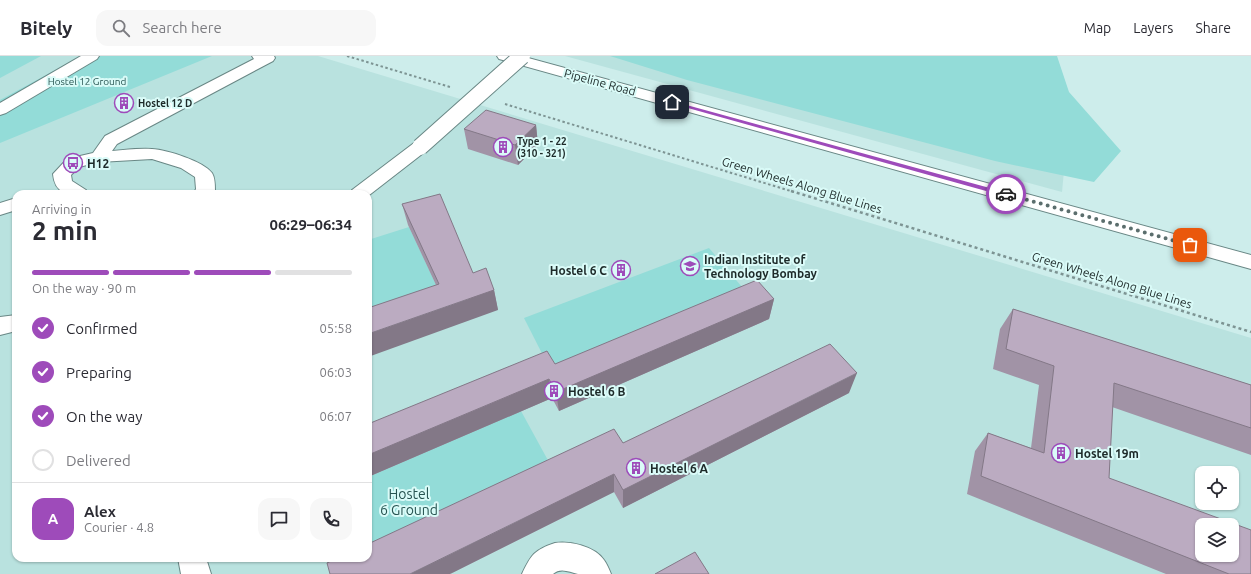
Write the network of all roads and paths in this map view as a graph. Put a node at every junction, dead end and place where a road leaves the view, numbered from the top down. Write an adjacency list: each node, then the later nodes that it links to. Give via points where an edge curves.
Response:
1 (92, 56): 8 (lane)
2 (259, 56): 9 (lane, via 268,58 111,140)
3 (348, 56): 6 (path)
4 (504, 56): 15 (lane, Pipeline Road)
5 (522, 56): 12 (lane, bridge, via 420,147)
6 (451, 88)
7 (502, 103): 18 (path, Green Wheels Along Blue Lines)
8 (0, 110)
9 (99, 157): 10 (lane, via 72,163 62,174 63,183); 11 (lane, via 152,154 171,158 204,175)
10 (74, 190)
11 (206, 190)
12 (364, 190)
13 (12, 205): 14 (lane)
14 (0, 209)
15 (1251, 262)
16 (12, 324): 17 (lane)
17 (0, 326)
18 (1251, 332)
19 (193, 562): 20 (lane)
20 (196, 574)
21 (537, 574): 22 (lane, via 539,568 549,559 564,556 581,559)
22 (596, 574)

